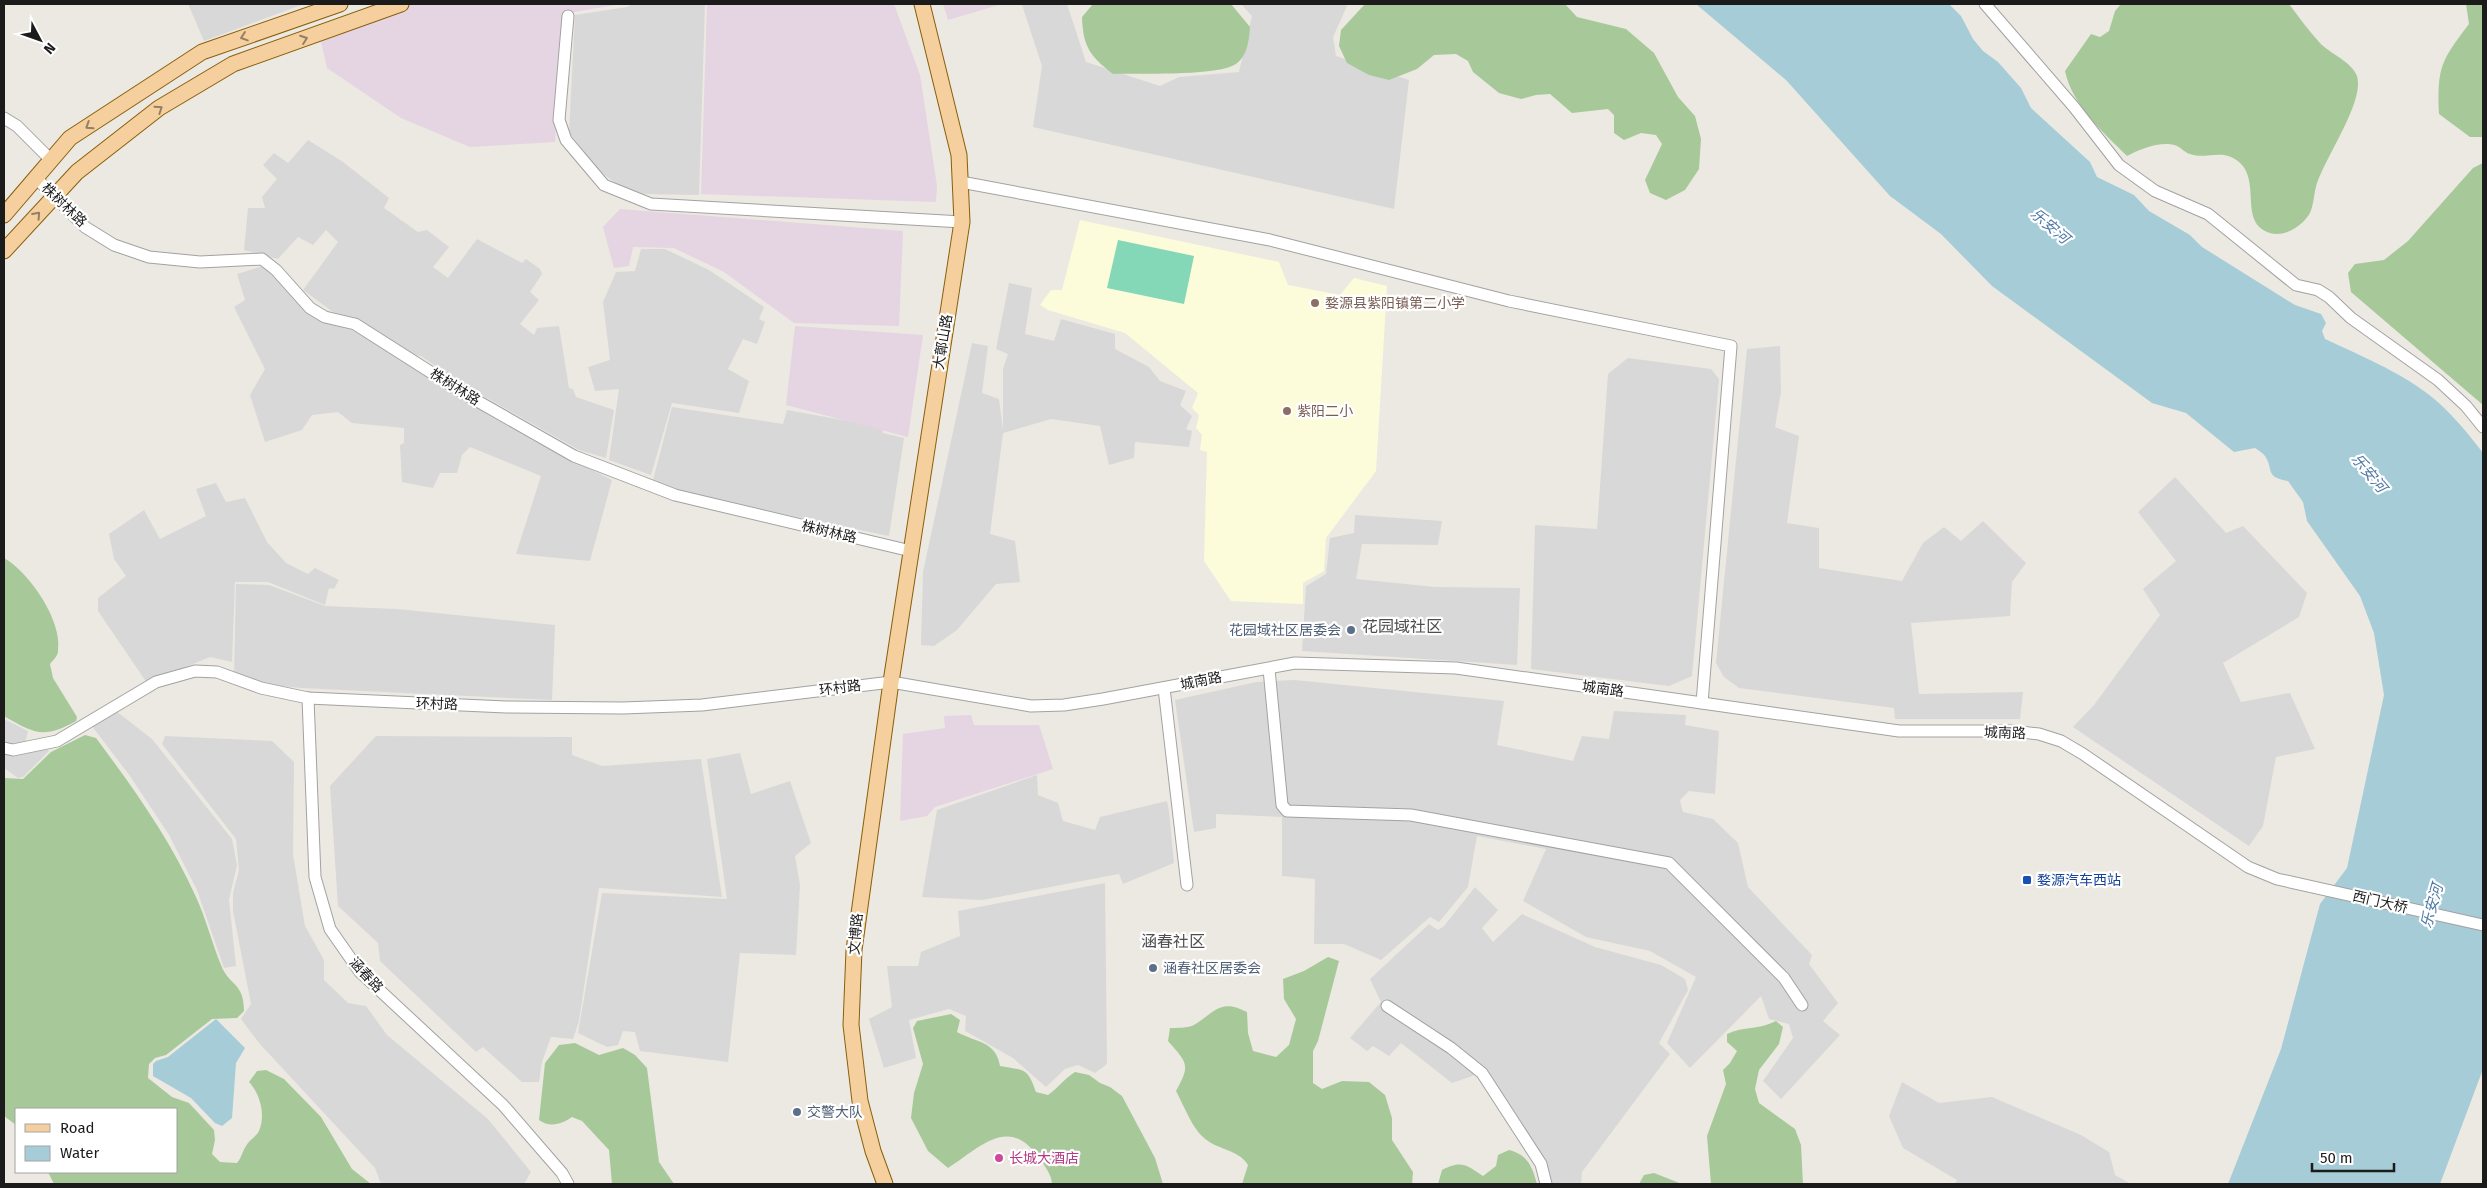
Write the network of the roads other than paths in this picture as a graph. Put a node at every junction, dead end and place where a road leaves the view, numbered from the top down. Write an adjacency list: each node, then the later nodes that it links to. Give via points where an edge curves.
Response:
1 (340, 4): 7 (main road, one-way to 7, via 202,52 70,138)
2 (401, 4): 10 (main road, one-way to 2, via 77,172 159,108 233,64)
3 (922, 4): 9 (main road, 大鄣山路, via 960,155)
4 (1985, 4): 14 (street, via 2074,107 2119,165 2155,191 2208,214 2296,285 2318,290 2328,297 2351,318 2438,380)
5 (568, 16): 12 (street, via 559,120 566,140 604,185 651,204)
6 (4, 118): 7 (street, via 17,126)
7 (51, 160): 8 (main road)
8 (36, 178): 10 (street, 株树林路); 11 (main road)
9 (960, 182): 12 (main road, 大鄣山路); 20 (street, via 1270,240 1509,301 1731,346)
10 (55, 196): 13 (main road, one-way to 10); 15 (street, 株树林路, via 85,227 114,244 148,257 200,262 262,259 310,308 325,317 355,324 465,394 574,456 675,495)
11 (4, 215)
12 (962, 222): 15 (main road, 大鄣山路)
13 (4, 251)
14 (2483, 427)
15 (911, 551): 17 (main road, 大鄣山路)
16 (1268, 669): 18 (street, 城南路); 20 (street, 城南路, via 1295,663 1456,668); 25 (street, via 1282,805 1287,811 1411,816 1669,863 1784,978)
17 (891, 682): 18 (street, 城南路, via 1031,706 1064,705); 19 (street, 环村路, via 702,705 623,708); 28 (main road, 文博路, via 861,887 851,1025 860,1101)
18 (1164, 688): 23 (street)
19 (308, 698): 21 (street, 环村路, via 261,688 216,672 195,671 156,682 57,741 13,750); 27 (street, 涵春路, via 315,877 330,929 360,972 503,1105)
20 (1702, 703): 22 (street, 城南路, via 1899,731 2013,731 2061,741 2248,867)
21 (4, 748)
22 (2277, 879): 24 (street, 西门大桥)
23 (1187, 884)
24 (2483, 925)
25 (1802, 1004)
26 (1387, 1006): 29 (street, via 1452,1048 1482,1073 1541,1164)
27 (568, 1184)
28 (885, 1184)
29 (1546, 1184)

